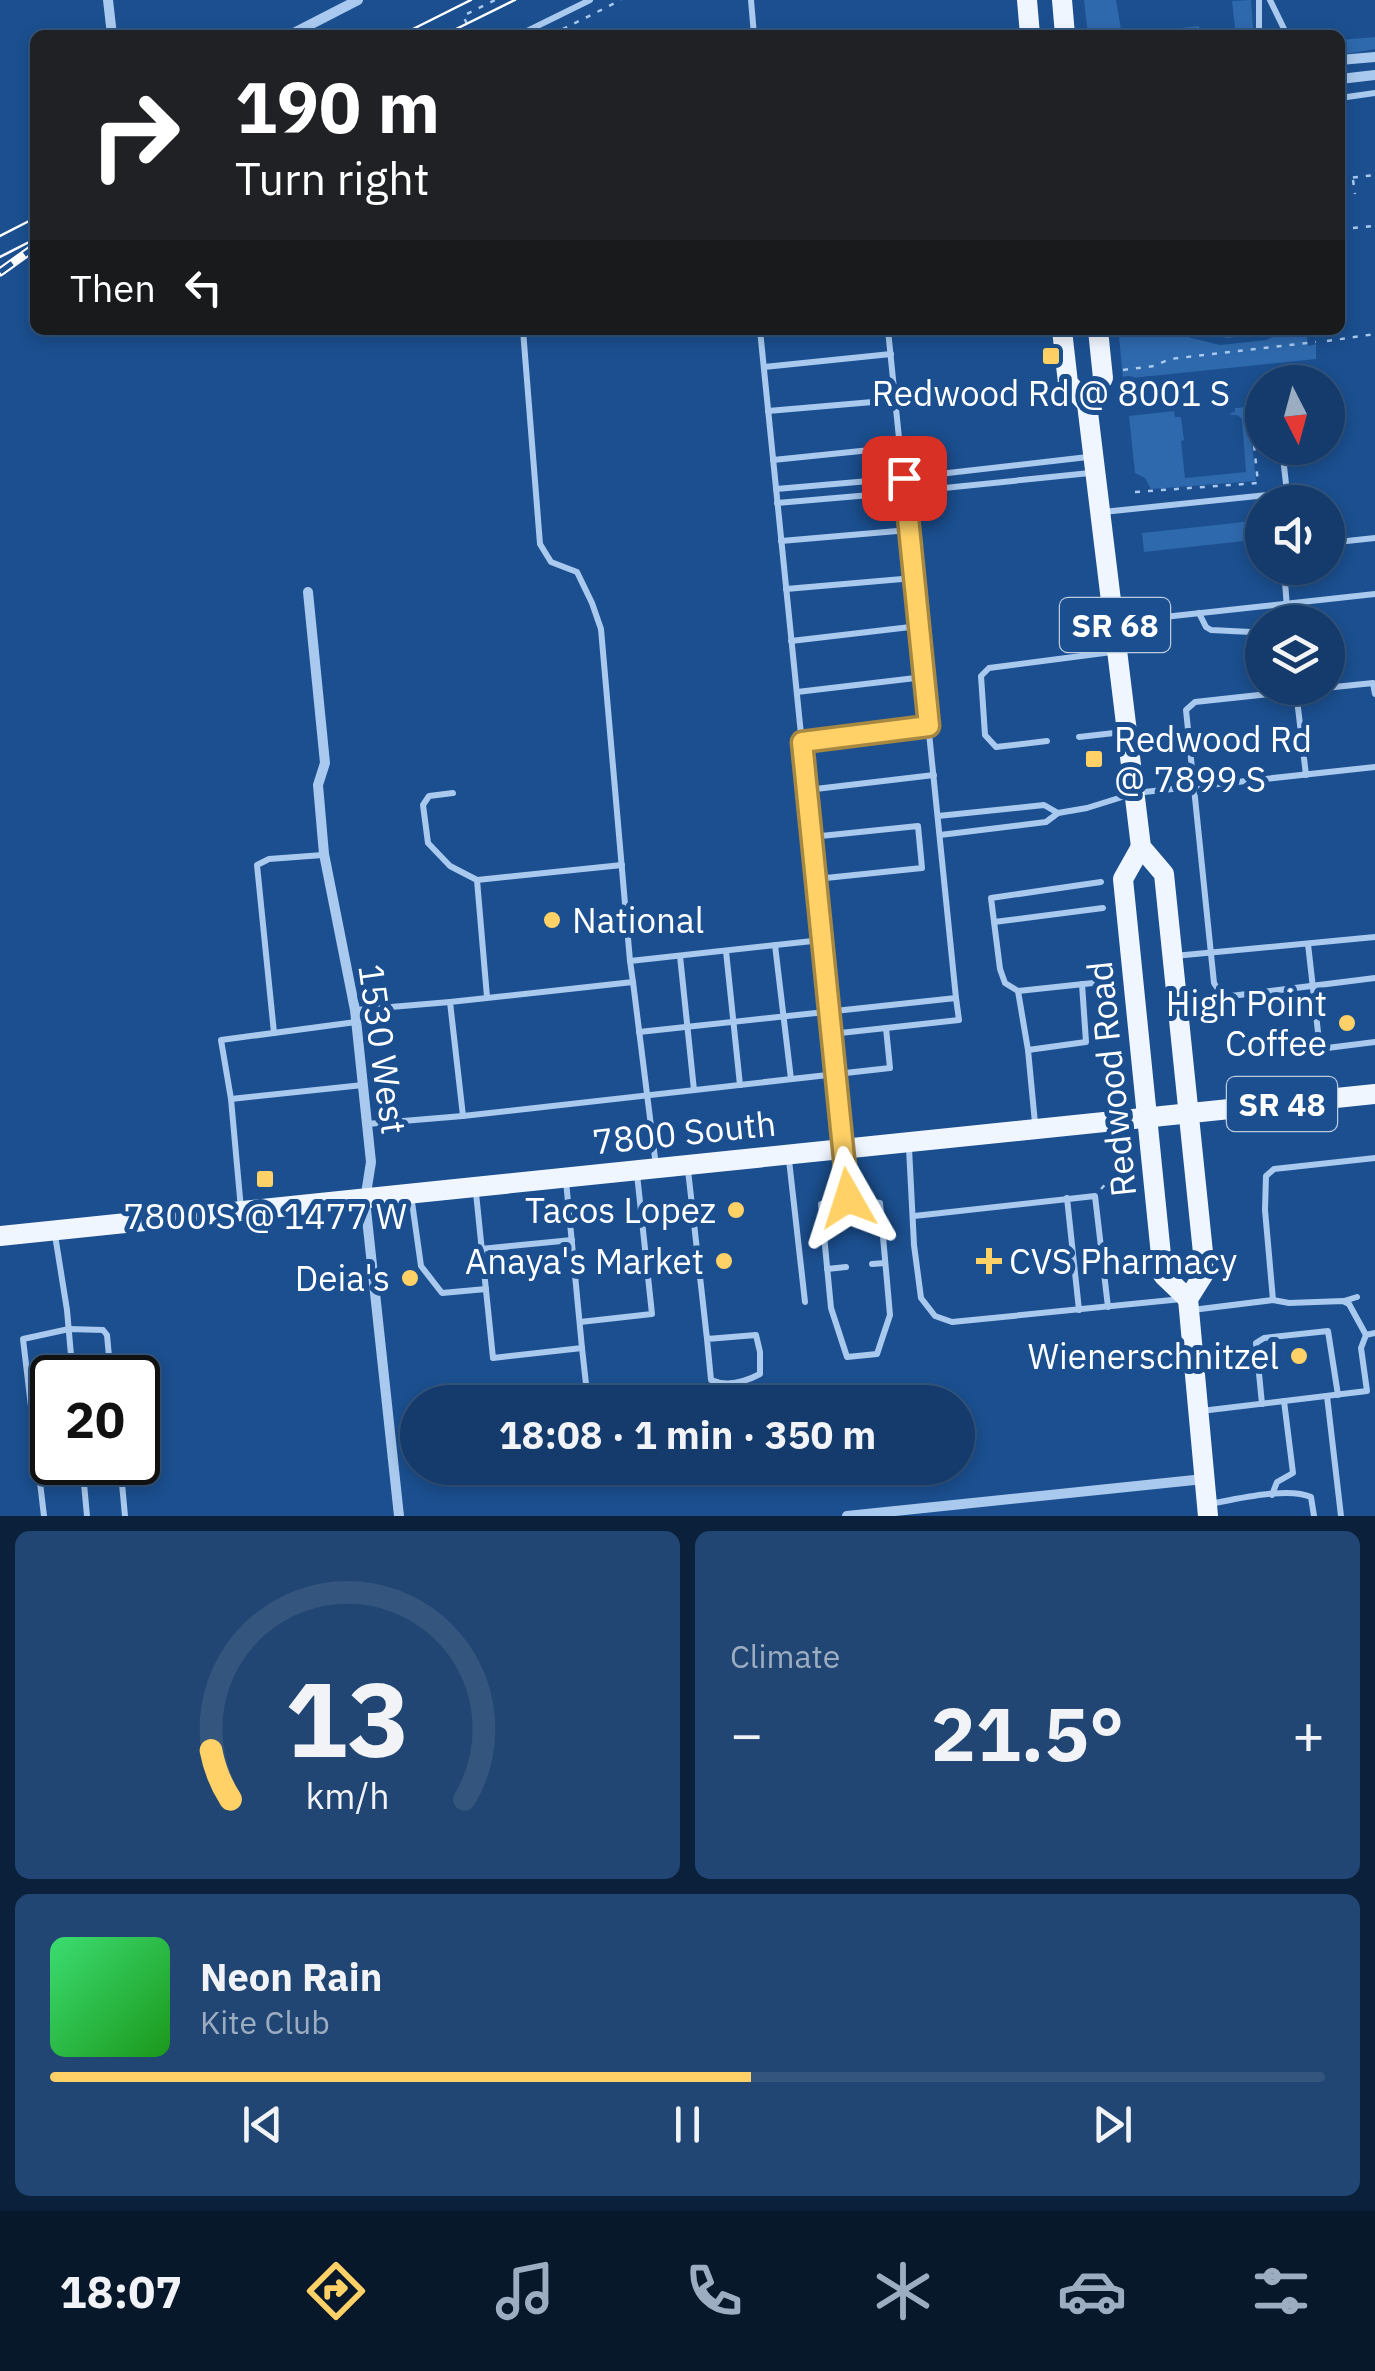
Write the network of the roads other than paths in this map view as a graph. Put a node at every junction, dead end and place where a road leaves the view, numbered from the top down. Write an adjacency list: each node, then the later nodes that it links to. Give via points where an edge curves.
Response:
1 (108, 0): 9 (street)
2 (358, 0): 10 (street)
3 (590, 0): 11 (lane)
4 (750, 0): 12 (lane)
5 (1026, 0): 13 (main road)
6 (1062, 0): 14 (main road)
7 (1259, 0): 15 (lane)
8 (1270, 0): 16 (lane)
9 (111, 30)
10 (300, 30)
11 (529, 30)
12 (753, 30)
13 (1029, 30)
14 (1065, 30)
15 (1259, 30)
16 (1285, 30)
17 (1375, 56): 18 (street)
18 (1345, 59)
19 (1375, 75): 20 (street)
20 (1345, 78)
21 (1375, 93): 22 (lane)
22 (1345, 97)
23 (522, 335): 82 (lane, via 540,544 551,562 577,572 601,629)
24 (761, 335): 29 (lane)
25 (889, 335): 28 (lane)
26 (1063, 335): 31 (main road, Redwood Road / SR 68, via 1068,383)
27 (1099, 335): 31 (main road, Redwood Road / SR 68, via 1103,378)
28 (891, 354): 29 (lane); 30 (lane)
29 (764, 367): 32 (lane)
30 (896, 400): 32 (lane); 33 (lane)
31 (1087, 404): 35 (main road, Redwood Road / SR 68)
32 (768, 411): 34 (lane)
33 (900, 447): 34 (lane); 37 (lane)
34 (773, 460): 38 (lane)
35 (1096, 464): 37 (lane); 39 (lane); 41 (main road, Redwood Road / SR 68)
36 (1284, 465): 41 (lane, via 1287,493)
37 (904, 478): 38 (lane); 39 (lane)
38 (776, 488): 40 (lane)
39 (905, 492): 40 (lane); 42 (lane)
40 (778, 503): 44 (lane)
41 (1102, 512): 53 (main road, Redwood Road / SR 68)
42 (909, 530): 44 (lane); 46 (lane)
43 (1375, 538): 45 (lane)
44 (781, 541): 48 (lane)
45 (1345, 541)
46 (914, 578): 48 (lane); 54 (lane)
47 (1285, 585): 51 (lane)
48 (786, 589): 56 (lane)
49 (308, 592): 81 (street, 1530 West, via 325,763 318,785)
50 (1375, 594): 51 (lane)
51 (1286, 603): 52 (lane)
52 (1199, 612): 53 (lane); 55 (lane, via 1211,630)
53 (1115, 622): 57 (main road, Redwood Road / SR 68)
54 (918, 626): 56 (lane); 58 (lane)
55 (1245, 632)
56 (792, 641): 60 (lane)
57 (1118, 652): 65 (main road, Redwood Road / SR 68); 67 (lane, via 989,668 982,676 985,735 996,747)
58 (924, 677): 60 (lane); 64 (lane)
59 (1345, 685): 62 (lane, via 1374,682)
60 (796, 692): 68 (lane)
61 (1245, 694): 72 (lane, via 1194,702 1186,710)
62 (1375, 694)
63 (1298, 705): 71 (lane)
64 (929, 726): 68 (lane); 70 (lane)
65 (1128, 732): 66 (lane); 75 (main road, Redwood Road / SR 68)
66 (1079, 737)
67 (1048, 741)
68 (802, 742): 73 (lane)
69 (1375, 768): 71 (lane)
70 (934, 774): 73 (lane); 77 (lane)
71 (1306, 775): 72 (lane)
72 (1194, 788): 75 (lane); 93 (lane)
73 (807, 790): 79 (lane)
74 (453, 793): 84 (lane, via 430,796 423,805 428,844)
75 (1135, 793): 76 (lane); 80 (main road, Redwood Road / SR 68)
76 (1058, 813): 77 (lane, via 1044,805); 78 (lane, via 1046,822)
77 (938, 816): 78 (lane)
78 (940, 835): 104 (lane)
79 (811, 837): 83 (lane); 83 (lane, via 918,826 922,868)
80 (1140, 847): 95 (main road, Redwood Road / SR 68, via 1164,874); 127 (main road, Redwood Road / SR 68, via 1123,879)
81 (324, 854): 107 (street, 1530 West); 113 (lane, via 256,865)
82 (622, 865): 84 (lane); 96 (lane)
83 (816, 879): 89 (lane)
84 (477, 880): 103 (lane)
85 (1101, 882): 87 (lane, via 993,896)
86 (1104, 908): 87 (lane)
87 (994, 922): 102 (lane, via 1005,983)
88 (1375, 936): 90 (lane)
89 (822, 940): 91 (lane); 106 (lane)
90 (1308, 944): 93 (lane); 101 (lane)
91 (776, 946): 92 (lane); 108 (lane)
92 (726, 951): 94 (lane); 109 (lane)
93 (1211, 954): 95 (lane); 101 (lane, via 1223,997)
94 (680, 956): 96 (lane); 110 (lane)
95 (1172, 956): 125 (main road, Redwood Road / SR 68)
96 (630, 961): 99 (lane)
97 (1375, 978): 101 (lane)
98 (1112, 981): 100 (lane)
99 (632, 982): 103 (lane); 112 (lane)
100 (1082, 984): 102 (lane); 116 (lane, via 1086,1042)
101 (1313, 986): 115 (lane, via 1319,1041 1327,1048)
102 (1018, 990): 116 (lane)
103 (487, 997): 105 (lane)
104 (956, 998): 106 (lane); 111 (lane, via 959,1020)
105 (450, 1002): 107 (lane); 126 (lane)
106 (829, 1011): 108 (lane); 114 (lane)
107 (355, 1016): 113 (lane); 119 (street, 1530 West)
108 (784, 1016): 109 (lane); 118 (lane)
109 (733, 1021): 110 (lane); 120 (lane)
110 (687, 1026): 112 (lane); 121 (lane)
111 (886, 1028): 114 (lane); 117 (lane, via 890,1068)
112 (639, 1032): 123 (lane)
113 (274, 1033): 124 (lane, via 221,1040)
114 (831, 1034): 117 (lane)
115 (1375, 1042)
116 (1028, 1050): 129 (lane)
117 (836, 1074): 118 (lane); 131 (lane)
118 (791, 1080): 120 (lane)
119 (363, 1085): 124 (lane); 128 (street, 1530 West)
120 (740, 1085): 121 (lane)
121 (694, 1090): 123 (lane)
122 (1375, 1094): 125 (main road, 7800 South / SR 48)
123 (647, 1096): 126 (lane); 135 (lane)
124 (231, 1099): 142 (lane)
125 (1188, 1113): 127 (main road, 7800 South); 157 (main road, Redwood Road / SR 68, via 1205,1272)
126 (463, 1116): 128 (lane)
127 (1148, 1118): 129 (main road, 7800 South); 157 (main road, Redwood Road / SR 68, via 1163,1275)
128 (367, 1124): 141 (street, 1530 West)
129 (1036, 1129): 130 (main road, 7800 South)
130 (908, 1142): 131 (main road, 7800 South); 143 (lane)
131 (843, 1148): 132 (main road, 7800 South); 139 (lane)
132 (788, 1154): 134 (main road, 7800 South); 156 (lane)
133 (1375, 1158): 154 (lane, via 1274,1169 1266,1176)
134 (687, 1164): 135 (main road, 7800 South); 163 (lane)
135 (646, 1168): 136 (main road, 7800 South); 160 (lane, via 652,1314)
136 (565, 1177): 137 (main road, 7800 South); 146 (lane)
137 (475, 1187): 138 (main road, 7800 South); 147 (lane)
138 (410, 1194): 141 (main road, 7800 South); 152 (lane, via 430,1280 442,1293)
139 (848, 1198): 148 (lane, via 880,1203); 151 (lane, via 822,1204)
140 (1066, 1198): 143 (lane); 158 (lane, via 1095,1196); 159 (lane)
141 (365, 1200): 142 (main road, 7800 South); 182 (street, 1530 West)
142 (241, 1212): 144 (main road, 7800 South)
143 (913, 1216): 159 (lane, via 921,1298 935,1316 952,1322)
144 (54, 1230): 145 (main road, 7800 South); 161 (lane)
145 (0, 1236)
146 (572, 1240): 147 (lane); 160 (lane)
147 (482, 1250): 152 (lane)
148 (886, 1263): 149 (lane); 151 (lane, via 890,1315 876,1354 847,1357)
149 (872, 1264)
150 (846, 1267): 151 (lane)
151 (827, 1270)
152 (486, 1289): 164 (lane, via 493,1358)
153 (1357, 1298): 155 (lane)
154 (1273, 1300): 155 (lane); 157 (lane)
155 (1342, 1301): 162 (lane)
156 (804, 1302)
157 (1188, 1305): 158 (lane); 173 (main road, Redwood Road / SR 68)
158 (1108, 1307): 159 (lane)
159 (1080, 1310)
160 (580, 1322): 164 (lane)
161 (68, 1328): 165 (lane); 166 (lane, via 103,1330); 179 (lane, via 23,1339)
162 (1371, 1334): 168 (lane, via 1361,1348)
163 (707, 1340): 163 (lane, via 756,1335 760,1374 747,1381 710,1380)
164 (582, 1348): 167 (lane)
165 (71, 1355)
166 (109, 1355)
167 (586, 1385)
168 (1371, 1390): 169 (lane)
169 (1338, 1395): 170 (lane); 172 (lane, via 1328,1331 1264,1338 1256,1344)
170 (1327, 1396): 171 (lane); 185 (lane)
171 (1284, 1401): 172 (lane); 177 (lane, via 1293,1474 1277,1482)
172 (1262, 1404): 173 (lane)
173 (1197, 1411): 174 (main road, Redwood Road / SR 68)
174 (1204, 1479): 178 (main road, Redwood Road / SR 68); 183 (street)
175 (84, 1485): 180 (lane)
176 (123, 1485): 181 (lane)
177 (1272, 1495): 178 (lane); 184 (lane, via 1311,1497)
178 (1207, 1510)
179 (44, 1516)
180 (87, 1516)
181 (126, 1516)
182 (398, 1516)
183 (847, 1516)
184 (1314, 1516)
185 (1341, 1516)

